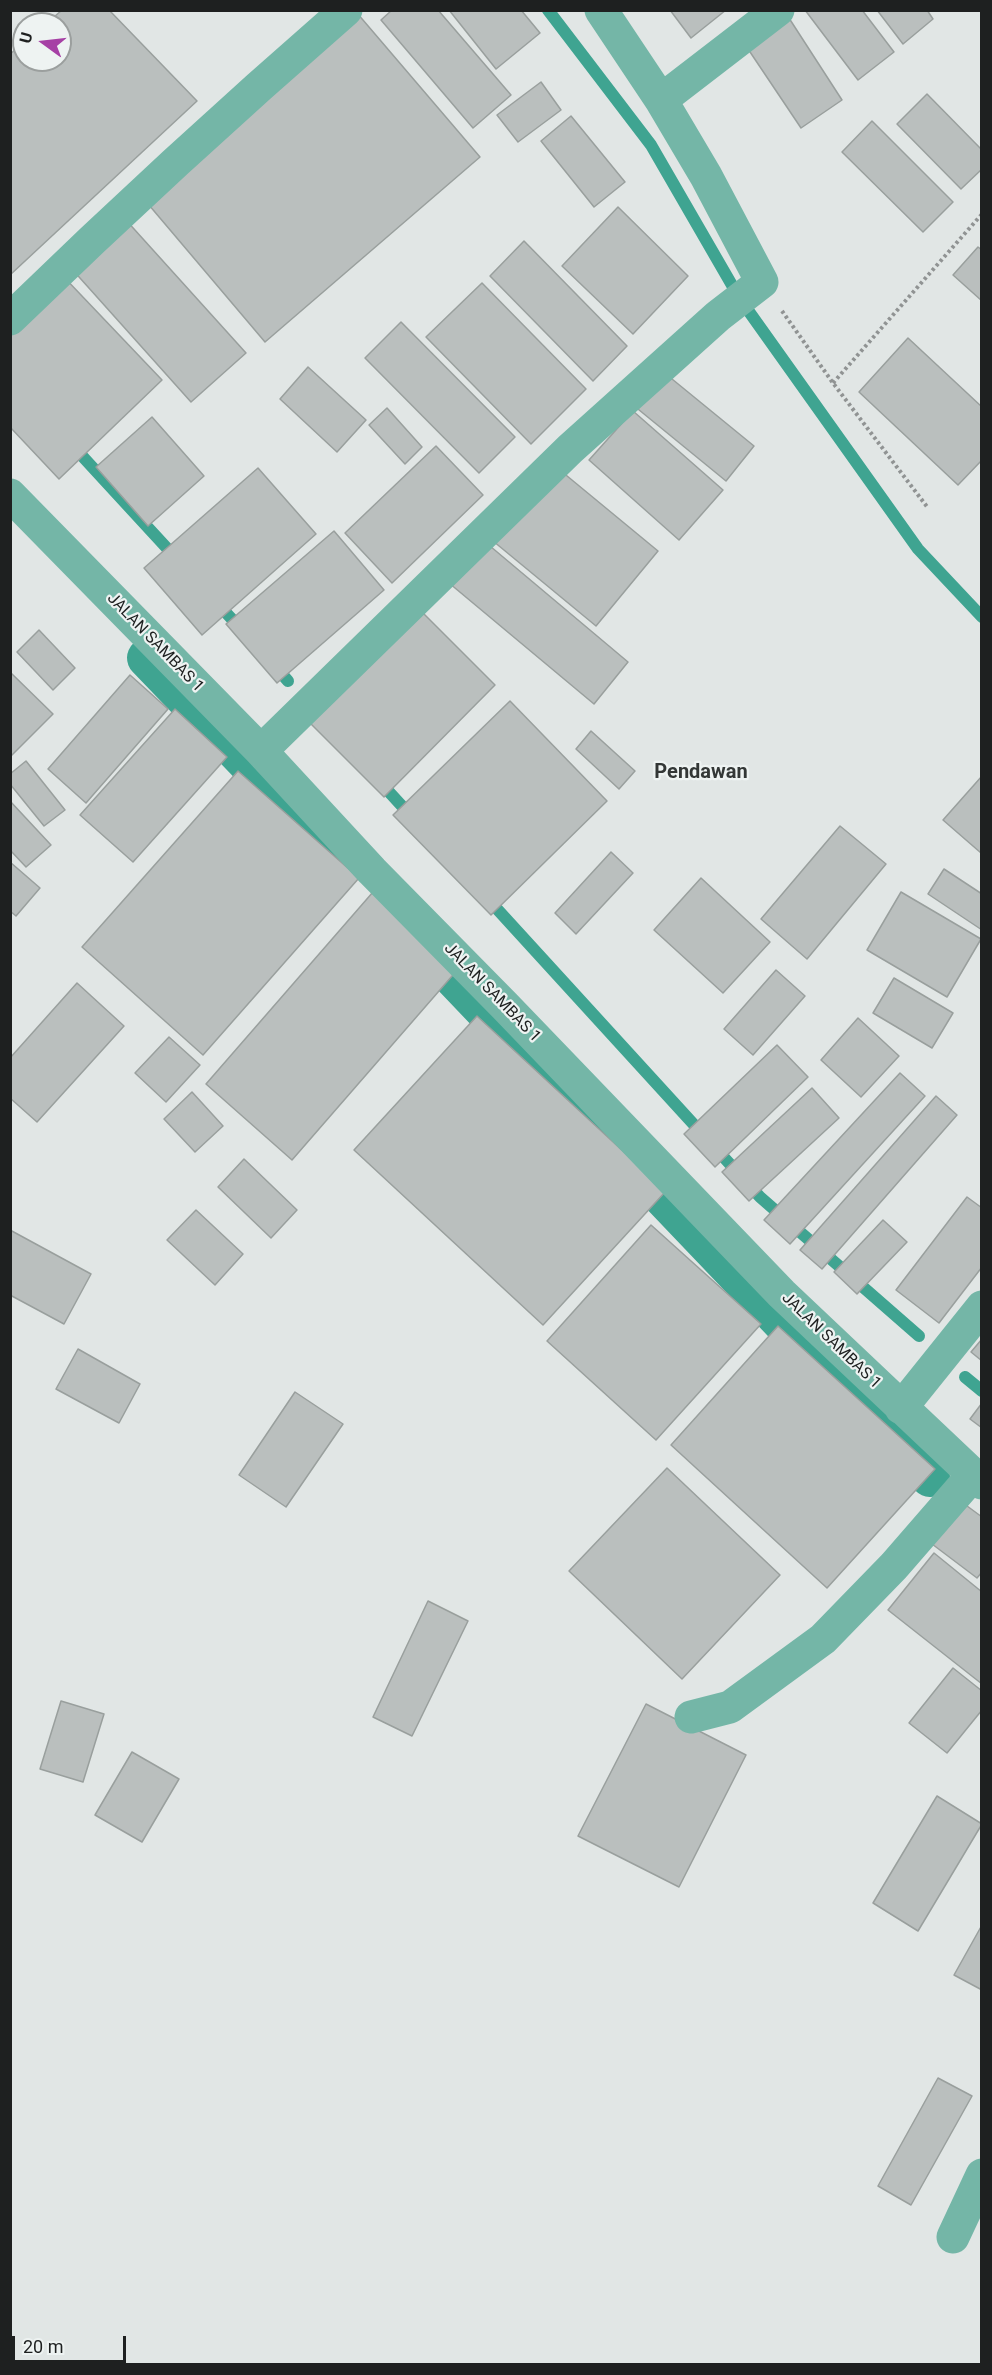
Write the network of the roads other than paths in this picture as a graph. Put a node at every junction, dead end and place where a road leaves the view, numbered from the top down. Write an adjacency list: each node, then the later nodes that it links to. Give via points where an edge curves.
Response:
1 (346, 10): 5 (street, via 233,109)
2 (601, 10): 4 (street)
3 (778, 10): 4 (street)
4 (661, 100): 7 (street, via 706,176 754,287 570,449)
5 (10, 319)
6 (10, 495): 7 (street, JALAN SAMBAS 1)
7 (261, 751): 9 (street, JALAN SAMBAS 1, via 372,871 774,1285)
8 (981, 1307): 9 (street)
9 (901, 1408): 10 (street, JALAN SAMBAS 1)
10 (977, 1479): 11 (street, via 823,1639 730,1707)
11 (691, 1717)
12 (981, 2175): 13 (street)
13 (953, 2237)

